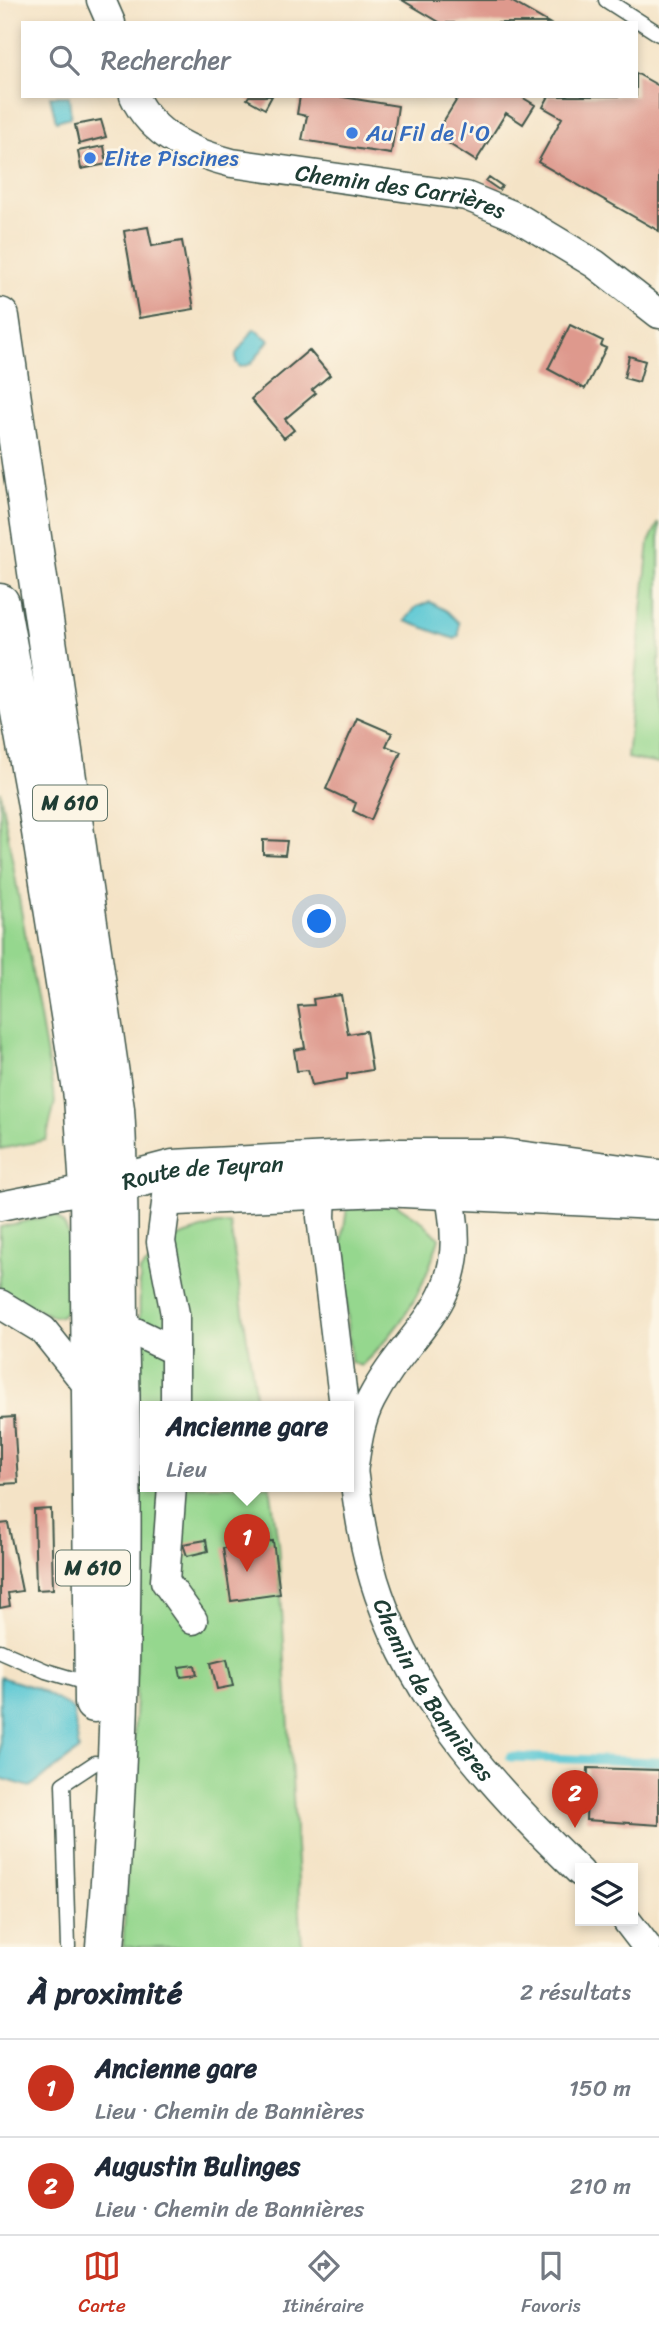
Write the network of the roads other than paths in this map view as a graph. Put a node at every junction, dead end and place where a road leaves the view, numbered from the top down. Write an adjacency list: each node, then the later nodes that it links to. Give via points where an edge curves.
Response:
1 (101, 0): 3 (street)
2 (606, 0): 4 (lane)
3 (110, 21)
4 (659, 34)
5 (135, 98): 6 (street, Chemin des Carrières, via 150,121 198,154 466,196 517,217 595,264)
6 (659, 314)
7 (0, 317): 11 (main road, M 610, via 115,1109)
8 (0, 603): 11 (main road, M 610, via 83,1097)
9 (390, 1158): 10 (main road, Route de Teyran, via 503,1158); 11 (main road, Route de Teyran, via 173,1169); 12 (street, via 428,1170); 13 (street, via 346,1168)
10 (659, 1179)
11 (104, 1186): 14 (main road, Route de Teyran); 16 (street); 18 (main road, M 610); 20 (main road, M 610)
12 (449, 1190): 13 (main road, Route de Teyran, via 383,1187); 15 (main road, Route de Teyran); 23 (street, Chemin de Bannières, via 455,1229 447,1290 371,1401 359,1430)
13 (322, 1192): 14 (main road, Route de Teyran); 22 (street, via 325,1266)
14 (167, 1196): 19 (street, via 161,1242 175,1314)
15 (659, 1200)
16 (0, 1206)
17 (0, 1304): 20 (street, via 43,1330)
18 (119, 1324): 19 (street); 33 (main road, M 610, via 123,1564 116,1827)
19 (174, 1351): 21 (street)
20 (91, 1390): 28 (main road, M 610)
21 (174, 1401)
22 (343, 1401)
23 (354, 1465)
24 (354, 1477): 30 (street, Chemin de Bannières, via 378,1592 416,1680 462,1748)
25 (172, 1492): 26 (street, via 165,1581)
26 (193, 1620)
27 (0, 1651): 28 (lane)
28 (94, 1685): 29 (main road, M 610)
29 (95, 1763): 32 (lane, via 63,1784); 33 (main road, M 610)
30 (575, 1867)
31 (631, 1926): 34 (street)
32 (68, 1947)
33 (103, 1947)
34 (647, 1947)

